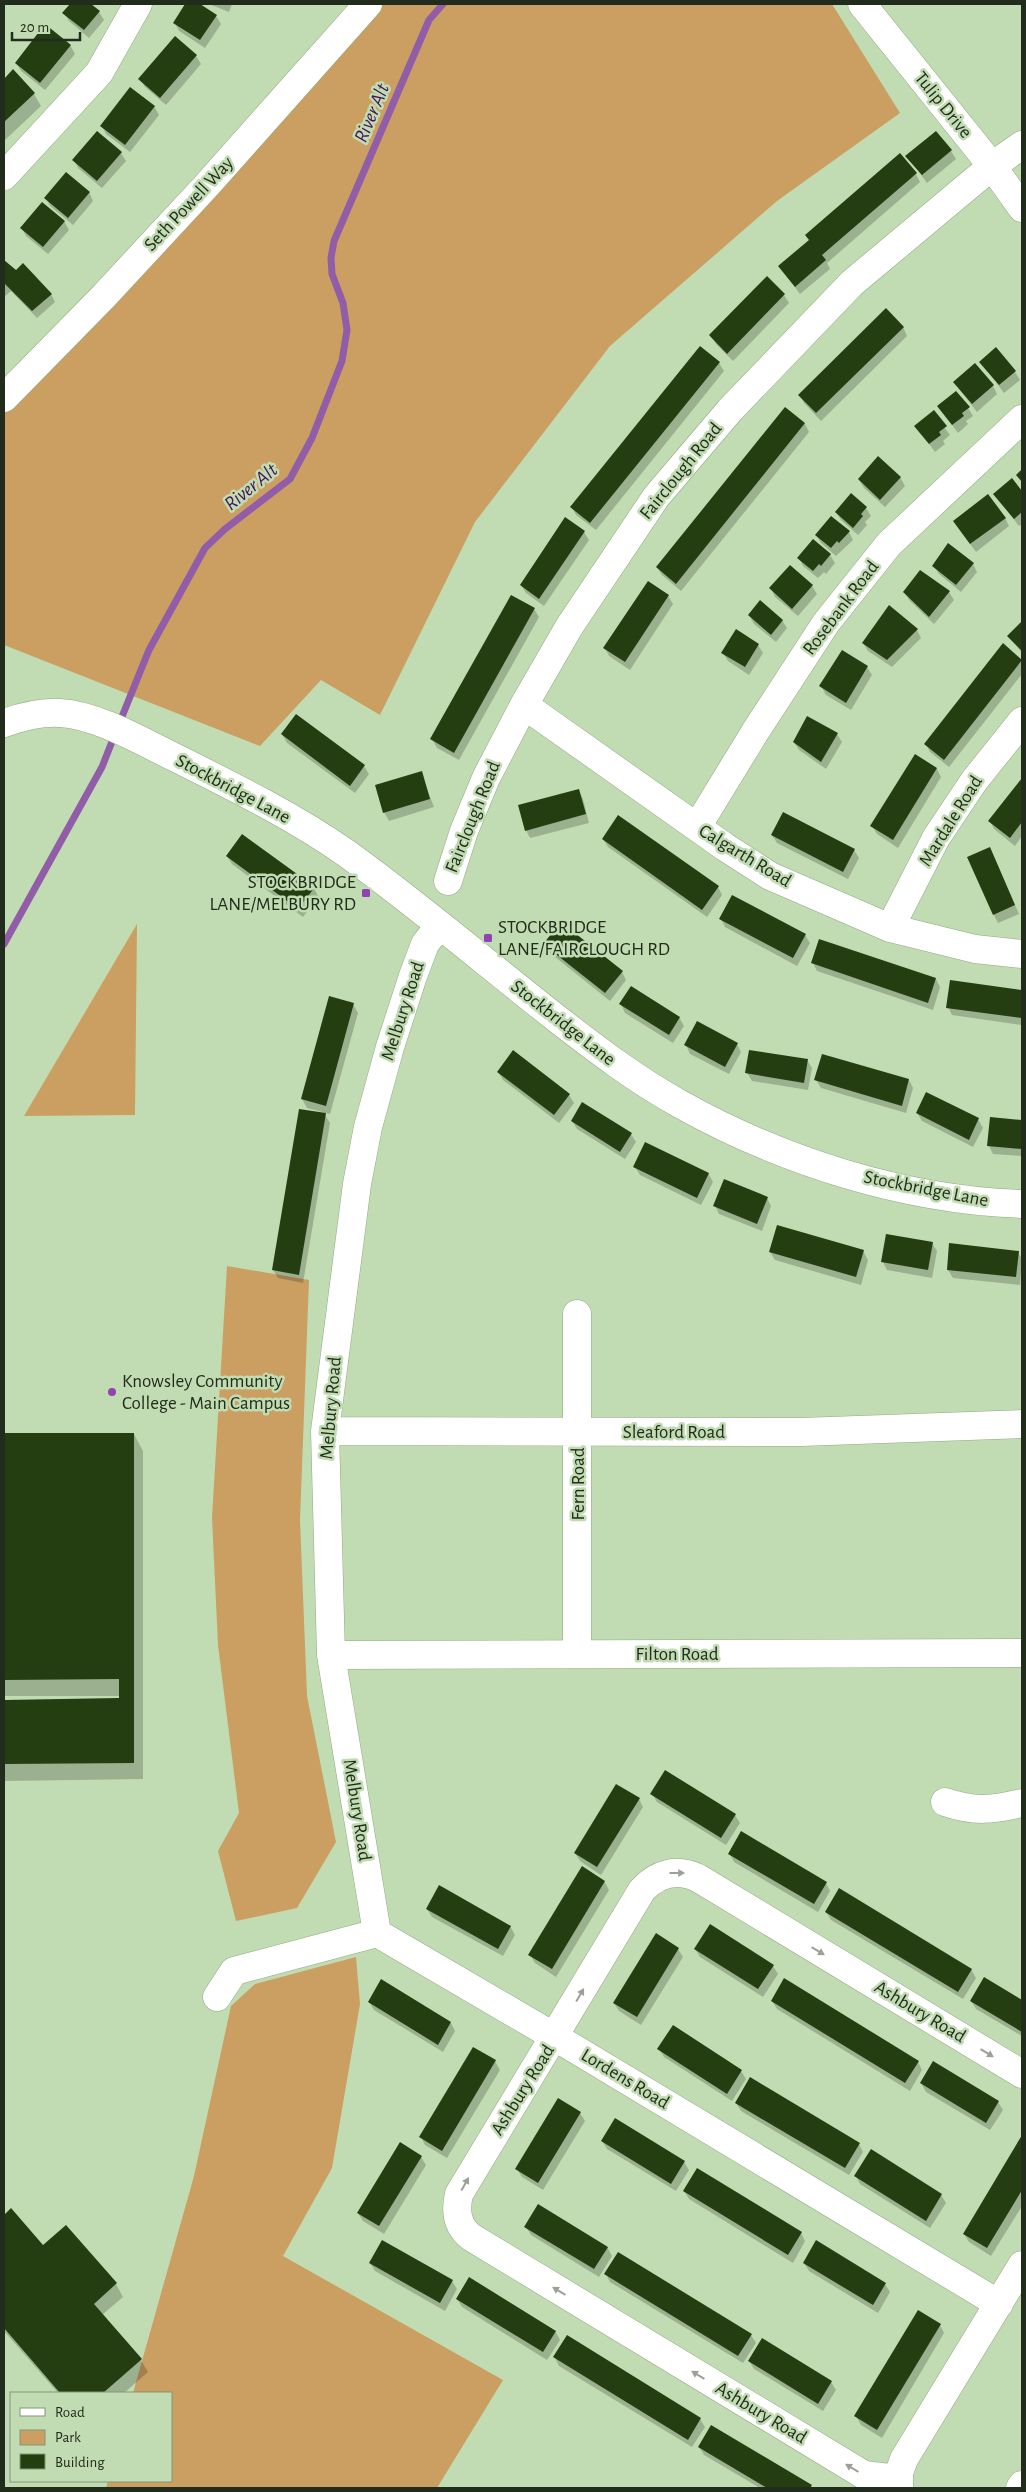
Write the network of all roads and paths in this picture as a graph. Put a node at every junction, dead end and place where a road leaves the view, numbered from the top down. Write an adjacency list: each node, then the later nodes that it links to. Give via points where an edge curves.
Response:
1 (138, 4): 6 (street, via 99,73)
2 (368, 4): 8 (street, Seth Powell Way, via 207,185)
3 (862, 4): 5 (street, Tulip Drive)
4 (1022, 145): 5 (street, Fairclough Road)
5 (992, 166): 7 (street, Tulip Drive); 10 (street, Fairclough Road, via 852,283 730,410 656,497 569,627)
6 (4, 176)
7 (1022, 208)
8 (4, 398)
9 (1022, 419): 13 (street, Rosebank Road, via 889,544 826,623)
10 (524, 705): 13 (street, Calgarth Road); 14 (street, Fairclough Road, via 486,778)
11 (1022, 721): 16 (street, Mardale Road, via 974,781 936,838)
12 (4, 724): 15 (street, Stockbridge Lane, via 30,716 60,713 130,736 306,828 345,853)
13 (697, 827): 16 (street, Calgarth Road, via 770,876)
14 (448, 881)
15 (439, 926): 18 (street, Stockbridge Lane, via 620,1068 680,1105 760,1143 877,1182 935,1194); 21 (street, Melbury Road, via 425,944 413,976 368,1128 357,1184)
16 (890, 928): 17 (street, Calgarth Road, via 975,949)
17 (1022, 954)
18 (1022, 1204)
19 (577, 1314): 22 (street, Fern Road)
20 (1022, 1424): 22 (street, Sleaford Road, via 801,1432)
21 (325, 1431): 22 (street, Sleaford Road); 25 (street, Melbury Road)
22 (578, 1432): 24 (street, Fern Road)
23 (1022, 1653): 24 (street, Filton Road)
24 (578, 1654): 25 (street, Filton Road)
25 (331, 1655): 28 (street, Melbury Road)
26 (945, 1802): 27 (street, via 966,1809)
27 (1022, 1803)
28 (377, 1932): 29 (street, via 234,1971); 30 (street, Lordens Road)
29 (217, 1997)
30 (555, 2037): 31 (street, Ashbury Road, one-way to 31, via 642,1890 658,1877 680,1872 698,1878); 33 (street, Lordens Road); 34 (street, Ashbury Road, one-way to 30, via 864,2475 465,2232 457,2211 463,2186)
31 (1022, 2074)
32 (1022, 2265): 33 (street)
33 (999, 2304): 34 (street, via 904,2459)
34 (899, 2484)
35 (1022, 2485): 36 (street)
36 (1020, 2488)

